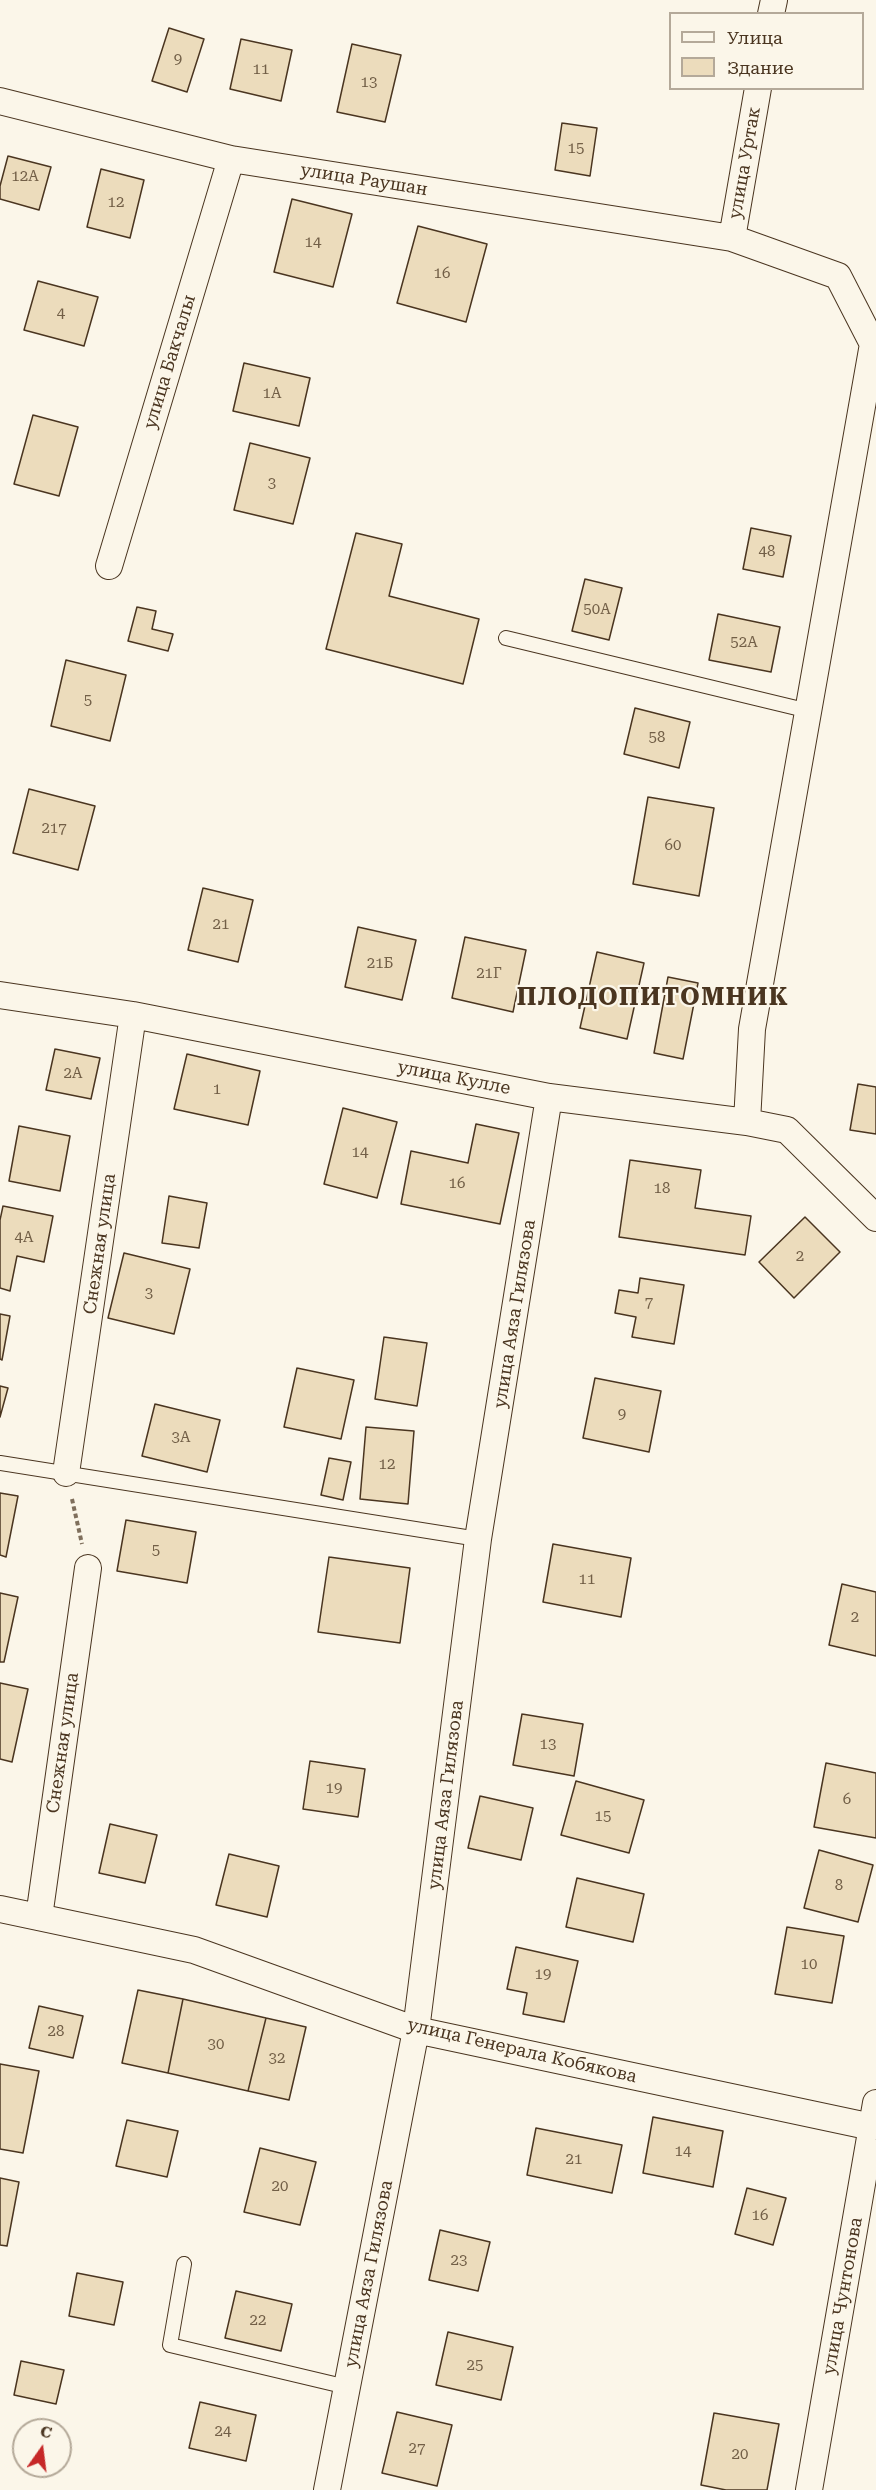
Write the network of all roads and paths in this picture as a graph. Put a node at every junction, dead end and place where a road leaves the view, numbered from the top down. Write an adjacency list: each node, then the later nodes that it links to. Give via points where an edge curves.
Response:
1 (758, 90): 4 (street, улица Уртак)
2 (0, 101): 3 (street, улица Раушан)
3 (231, 159): 4 (street, улица Раушан); 5 (street, улица Бакчалы)
4 (732, 238): 7 (street, улица Раушан, via 838,276 873,344)
5 (109, 566)
6 (506, 638): 7 (lane)
7 (809, 711): 11 (street, улица Раушан, via 752,1029)
8 (0, 995): 9 (street, улица Кулле)
9 (133, 1016): 10 (street, улица Кулле); 14 (street, Снежная улица)
10 (549, 1097): 11 (street, улица Кулле); 15 (street, улица Аяза Гилязова)
11 (747, 1122): 12 (street, улица Кулле, via 787,1130)
12 (876, 1218)
13 (0, 1463): 14 (lane)
14 (66, 1473): 15 (lane); 16 (path)
15 (478, 1539): 19 (street, улица Аяза Гилязова)
16 (88, 1568): 18 (street, Снежная улица)
17 (0, 1909): 18 (street, улица Генерала Кобякова)
18 (39, 1917): 19 (street, улица Генерала Кобякова, via 194,1950)
19 (416, 2030): 20 (street, улица Генерала Кобякова); 22 (street, улица Аяза Гилязова)
20 (875, 2119): 24 (street, улица Чунтонова)
21 (184, 2264): 22 (lane, via 170,2345)
22 (347, 2387): 23 (street, улица Аяза Гилязова)
23 (327, 2490)
24 (809, 2490)

